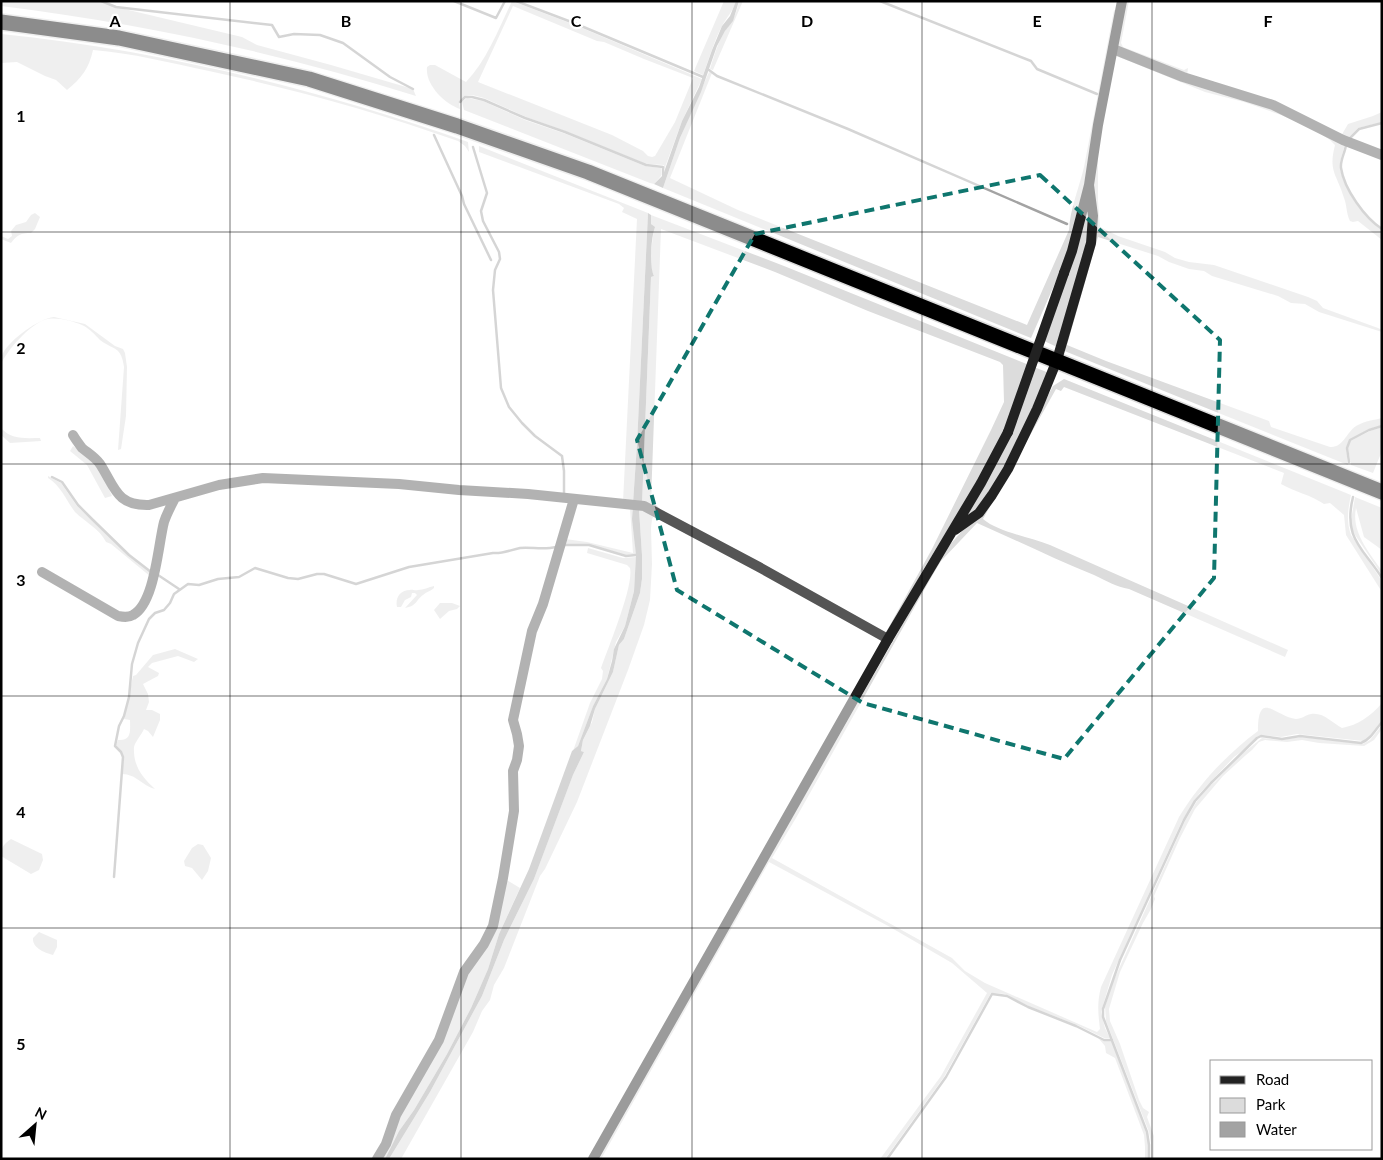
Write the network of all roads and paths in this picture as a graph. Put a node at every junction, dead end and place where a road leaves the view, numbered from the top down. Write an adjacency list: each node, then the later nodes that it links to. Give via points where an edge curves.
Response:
1 (1122, 1): 3 (street)
2 (1, 22): 6 (highway, via 119,38 309,79 457,126 588,172)
3 (1113, 49): 4 (street, via 1183,77 1273,105 1343,140); 5 (street)
4 (1382, 155)
5 (1089, 185): 6 (street, via 1093,216 1090,243); 11 (street, bridge, via 1072,251 1008,432)
6 (1057, 360): 8 (highway); 11 (street, via 1012,460 992,495 979,512)
7 (73, 436): 9 (street, via 99,462 112,487 124,500 139,506)
8 (1382, 492)
9 (175, 498): 10 (street, via 219,485 263,478 399,484); 12 (street, via 164,524 149,592 134,615 127,618 118,616)
10 (574, 499): 13 (street, via 644,506); 14 (street, via 532,631 513,720 519,746 513,771 514,811 493,926 464,972 438,1040 396,1115)
11 (952, 533): 13 (street)
12 (42, 572)
13 (888, 639): 15 (street)
14 (377, 1159)
15 (593, 1159)

